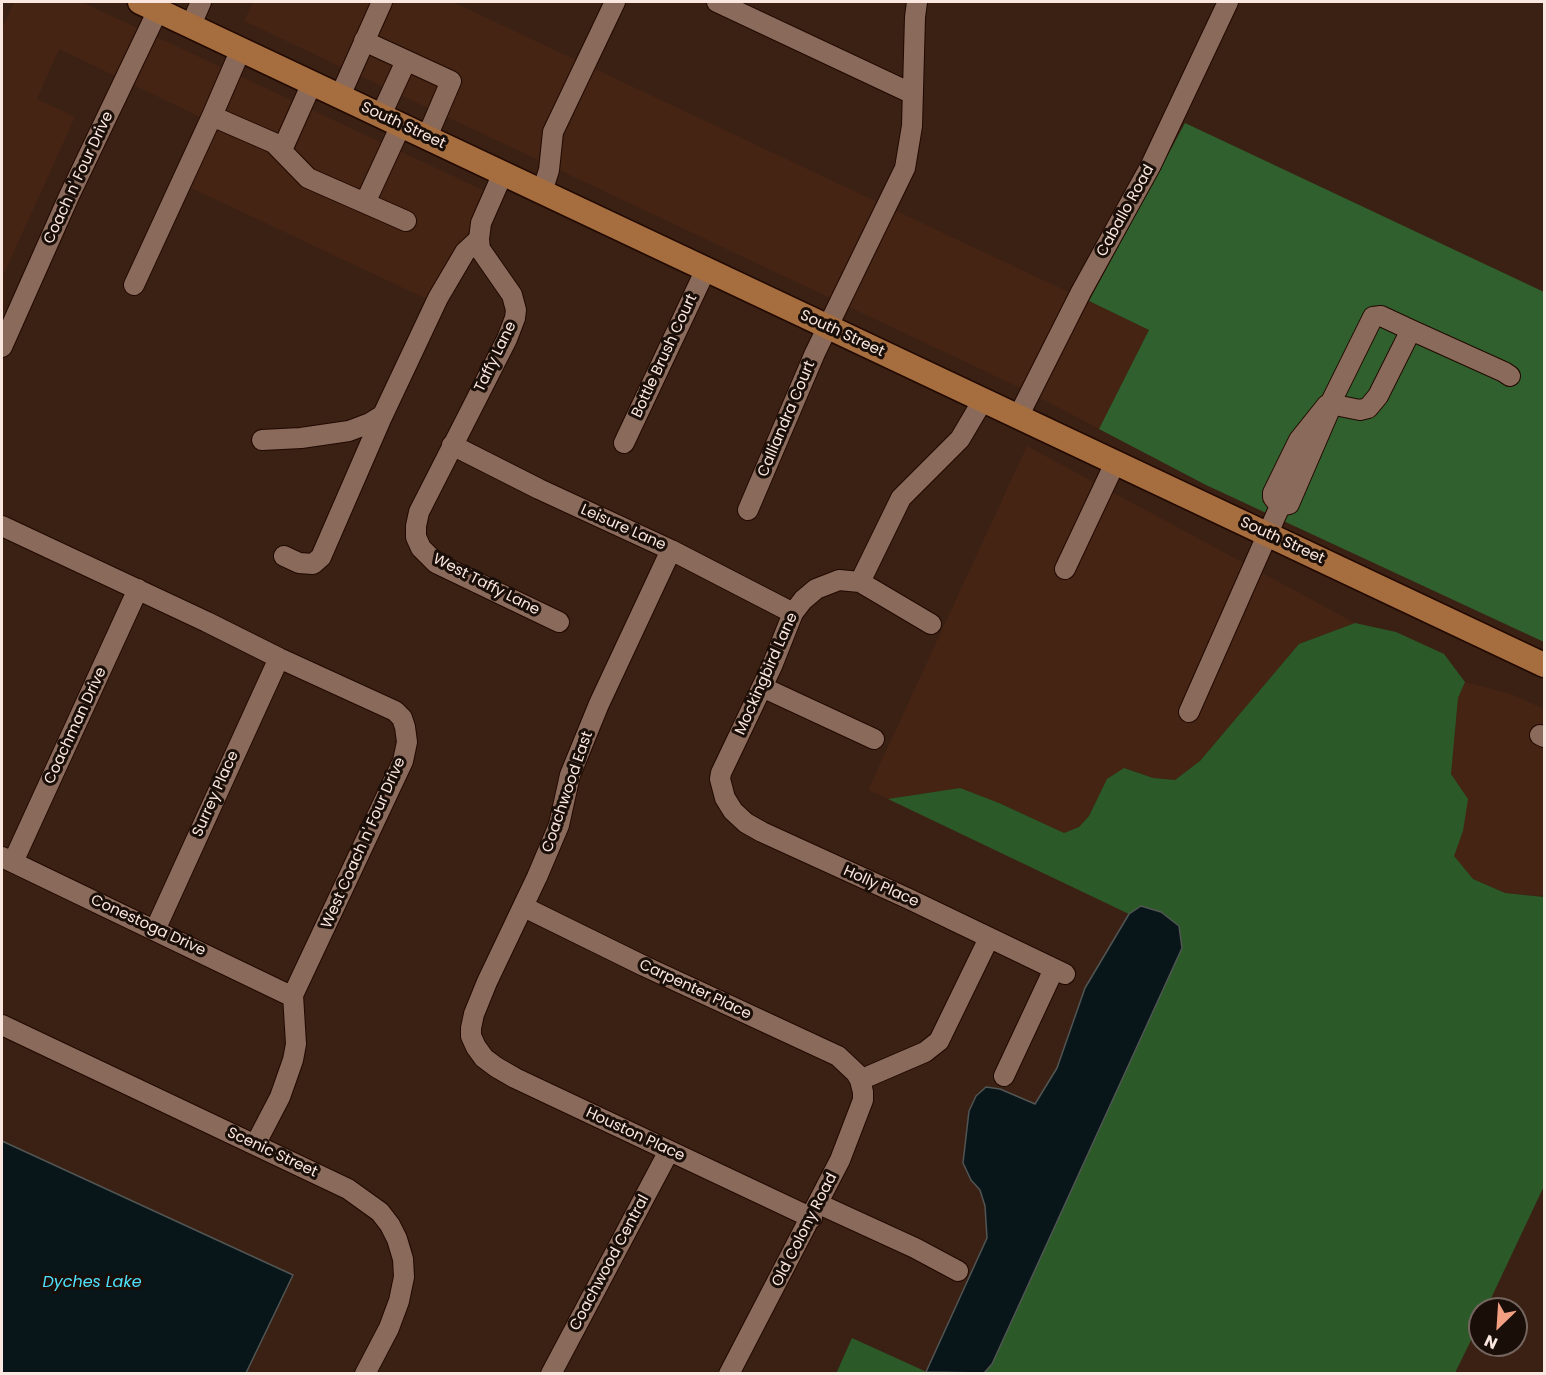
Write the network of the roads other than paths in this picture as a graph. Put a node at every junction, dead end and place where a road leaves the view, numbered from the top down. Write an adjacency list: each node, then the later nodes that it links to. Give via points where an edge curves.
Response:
1 (201, 2): 8 (street)
2 (382, 2): 9 (street)
3 (615, 2): 20 (street, via 553,132)
4 (717, 2): 13 (street)
5 (917, 2): 13 (street, Calliandra Court)
6 (1228, 2): 33 (street, Caballo Road, via 1151,165)
7 (149, 6): 8 (main road, South Street); 28 (street, Coach n' Four Drive)
8 (191, 26): 10 (main road, South Street)
9 (364, 41): 11 (street); 14 (street)
10 (241, 49): 12 (main road, South Street); 15 (street)
11 (406, 61): 16 (street); 17 (street, via 451,81)
12 (312, 83): 14 (main road, South Street); 18 (street)
13 (913, 94): 26 (street, Calliandra Court, via 905,168)
14 (340, 96): 16 (main road, South Street)
15 (212, 116): 18 (street); 25 (street)
16 (391, 120): 17 (main road, South Street); 21 (street)
17 (427, 137): 19 (main road, South Street)
18 (282, 150): 21 (street, via 309,178)
19 (503, 173): 20 (main road, South Street); 23 (street, via 481,223)
20 (542, 192): 24 (main road, South Street)
21 (364, 203): 22 (street)
22 (406, 221)
23 (479, 239): 32 (street, via 465,252 438,298); 36 (street, Taffy Lane, via 480,249 512,295 515,318)
24 (706, 269): 26 (main road, South Street); 35 (street, Bottle Brush Court)
25 (134, 285)
26 (828, 327): 30 (main road, South Street); 38 (street, Calliandra Court)
27 (1410, 330): 29 (street); 31 (street, via 1378,396 1368,408 1360,411); 31 (street, via 1381,316 1373,317)
28 (2, 347)
29 (1510, 376)
30 (982, 400): 33 (main road, South Street); 45 (street, via 960,439 901,498)
31 (1330, 404): 40 (street, via 1289,504 1280,506)
32 (383, 415): 34 (street, via 350,431); 43 (street, via 321,557 313,564)
33 (1018, 417): 37 (main road, South Street)
34 (262, 440)
35 (624, 443)
36 (452, 445): 41 (street, Taffy Lane, via 419,512); 42 (street, Leisure Lane)
37 (1115, 463): 40 (main road, South Street); 44 (street)
38 (748, 510)
39 (2, 526): 46 (street, West Coach n' Four Drive)
40 (1267, 534): 51 (main road, South Street); 53 (street)
41 (418, 543): 48 (street, West Taffy Lane, via 436,563)
42 (671, 549): 47 (street, Leisure Lane); 57 (street, Coachwood East, via 570,775 560,825)
43 (284, 556)
44 (1065, 569)
45 (860, 582): 47 (street, Mockingbird Lane, via 828,583 803,600); 49 (street)
46 (138, 589): 50 (street, West Coach n' Four Drive); 56 (street, Coachman Drive)
47 (793, 613): 52 (street, Mockingbird Lane)
48 (559, 622)
49 (931, 624)
50 (279, 658): 58 (street, Surrey Place); 60 (street, West Coach n' Four Drive, via 394,711 402,718 407,742 399,770)
51 (1545, 665)
52 (762, 687): 54 (street); 55 (street, Mockingbird Lane)
53 (1189, 712)
54 (874, 739)
55 (720, 779): 59 (street, Holly Place, via 725,798 746,823)
56 (7, 860): 58 (street, Conestoga Drive)
57 (524, 907): 62 (street, Coachwood East, via 487,982 472,1021); 64 (street, Carpenter Place, via 838,1056)
58 (155, 930): 60 (street, Conestoga Drive)
59 (989, 938): 63 (street, Holly Place, via 1060,971); 64 (street, via 939,1041 925,1052)
60 (293, 997): 65 (street, West Coach n' Four Drive, via 293,1060 280,1097)
61 (2, 1025): 65 (street, Scenic Street)
62 (471, 1036): 66 (street, Houston Place, via 484,1058 496,1067)
63 (1004, 1076)
64 (860, 1080): 67 (street, Old Colony Road, via 863,1100 856,1121)
65 (255, 1145): 69 (street, Scenic Street, via 365,1200 380,1212 397,1239 403,1259 403,1287 389,1328)
66 (669, 1151): 67 (street, Houston Place); 70 (street, Coachwood Central)
67 (815, 1211): 68 (street, Houston Place, via 915,1248); 71 (street, Old Colony Road)
68 (958, 1271)
69 (365, 1374)
70 (551, 1374)
71 (729, 1374)

